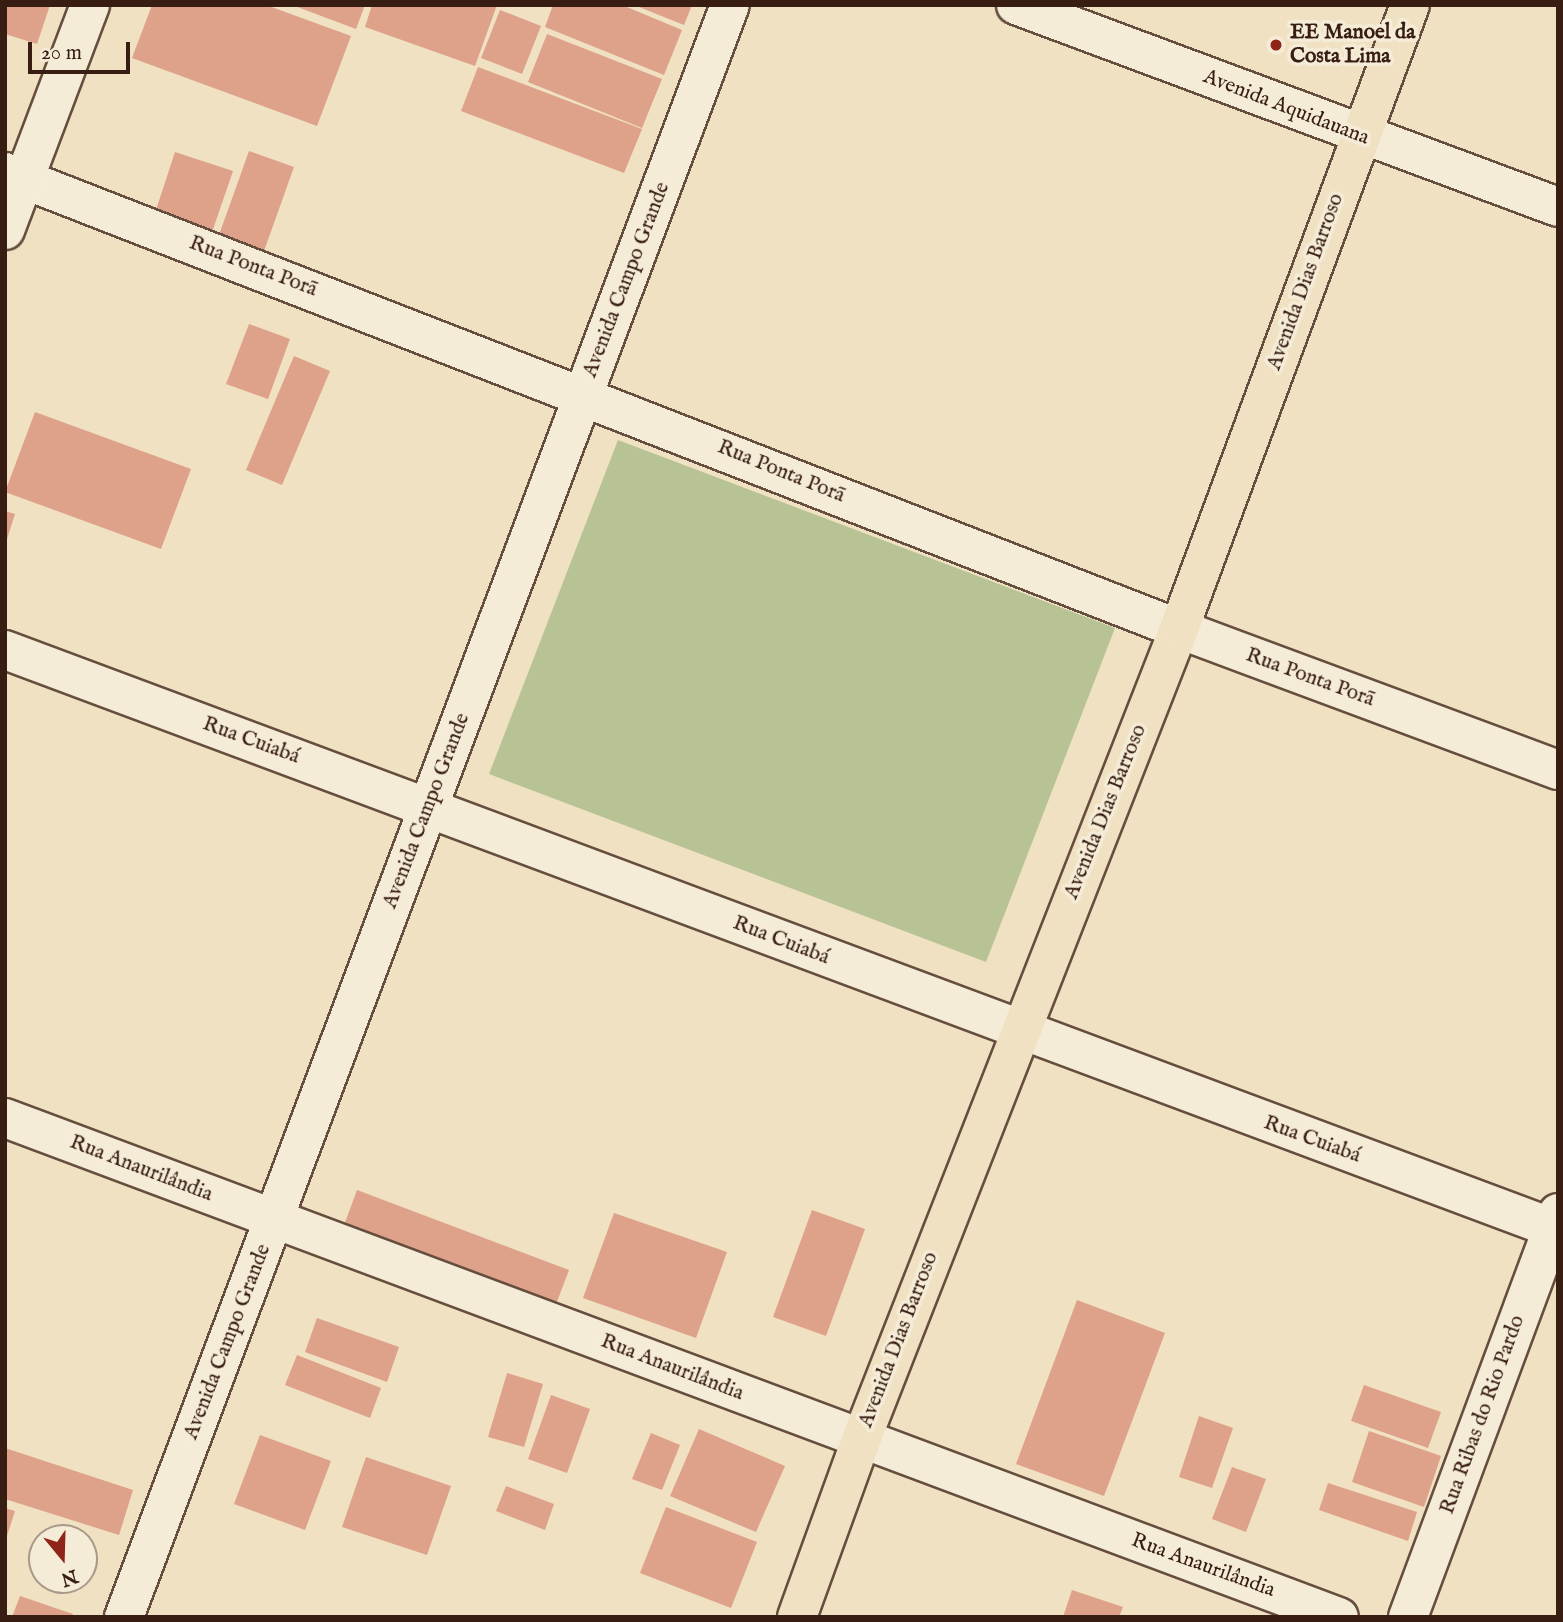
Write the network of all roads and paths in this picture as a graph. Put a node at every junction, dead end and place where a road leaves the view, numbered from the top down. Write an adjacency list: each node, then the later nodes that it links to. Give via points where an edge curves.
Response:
1 (90, 5): 6 (street)
2 (730, 5): 9 (street, Avenida Campo Grande)
3 (1016, 5): 5 (street, Avenida Aquidauana)
4 (1410, 5): 5 (main road, Avenida Dias Barroso)
5 (1360, 135): 7 (street, Avenida Aquidauana); 10 (main road, Avenida Dias Barroso)
6 (15, 176): 8 (street); 9 (street, Rua Ponta Porã)
7 (1558, 207)
8 (5, 230)
9 (584, 394): 10 (street, Rua Ponta Porã); 13 (street, Avenida Campo Grande)
10 (1179, 629): 12 (street, Rua Ponta Porã); 14 (main road, Avenida Dias Barroso)
11 (5, 650): 13 (street, Rua Cuiabá)
12 (1558, 770)
13 (429, 807): 14 (street, Rua Cuiabá); 16 (street, Avenida Campo Grande)
14 (1019, 1031): 17 (street, Rua Cuiabá); 18 (main road, Avenida Dias Barroso)
15 (5, 1118): 16 (street, Rua Anaurilândia)
16 (274, 1219): 18 (street, Rua Anaurilândia); 19 (street, Avenida Campo Grande)
17 (1556, 1224): 22 (street, Rua Ribas do Rio Pardo)
18 (861, 1440): 20 (main road, Avenida Dias Barroso); 21 (street, Rua Anaurilândia)
19 (124, 1617)
20 (797, 1617)
21 (1339, 1617)
22 (1408, 1617)

